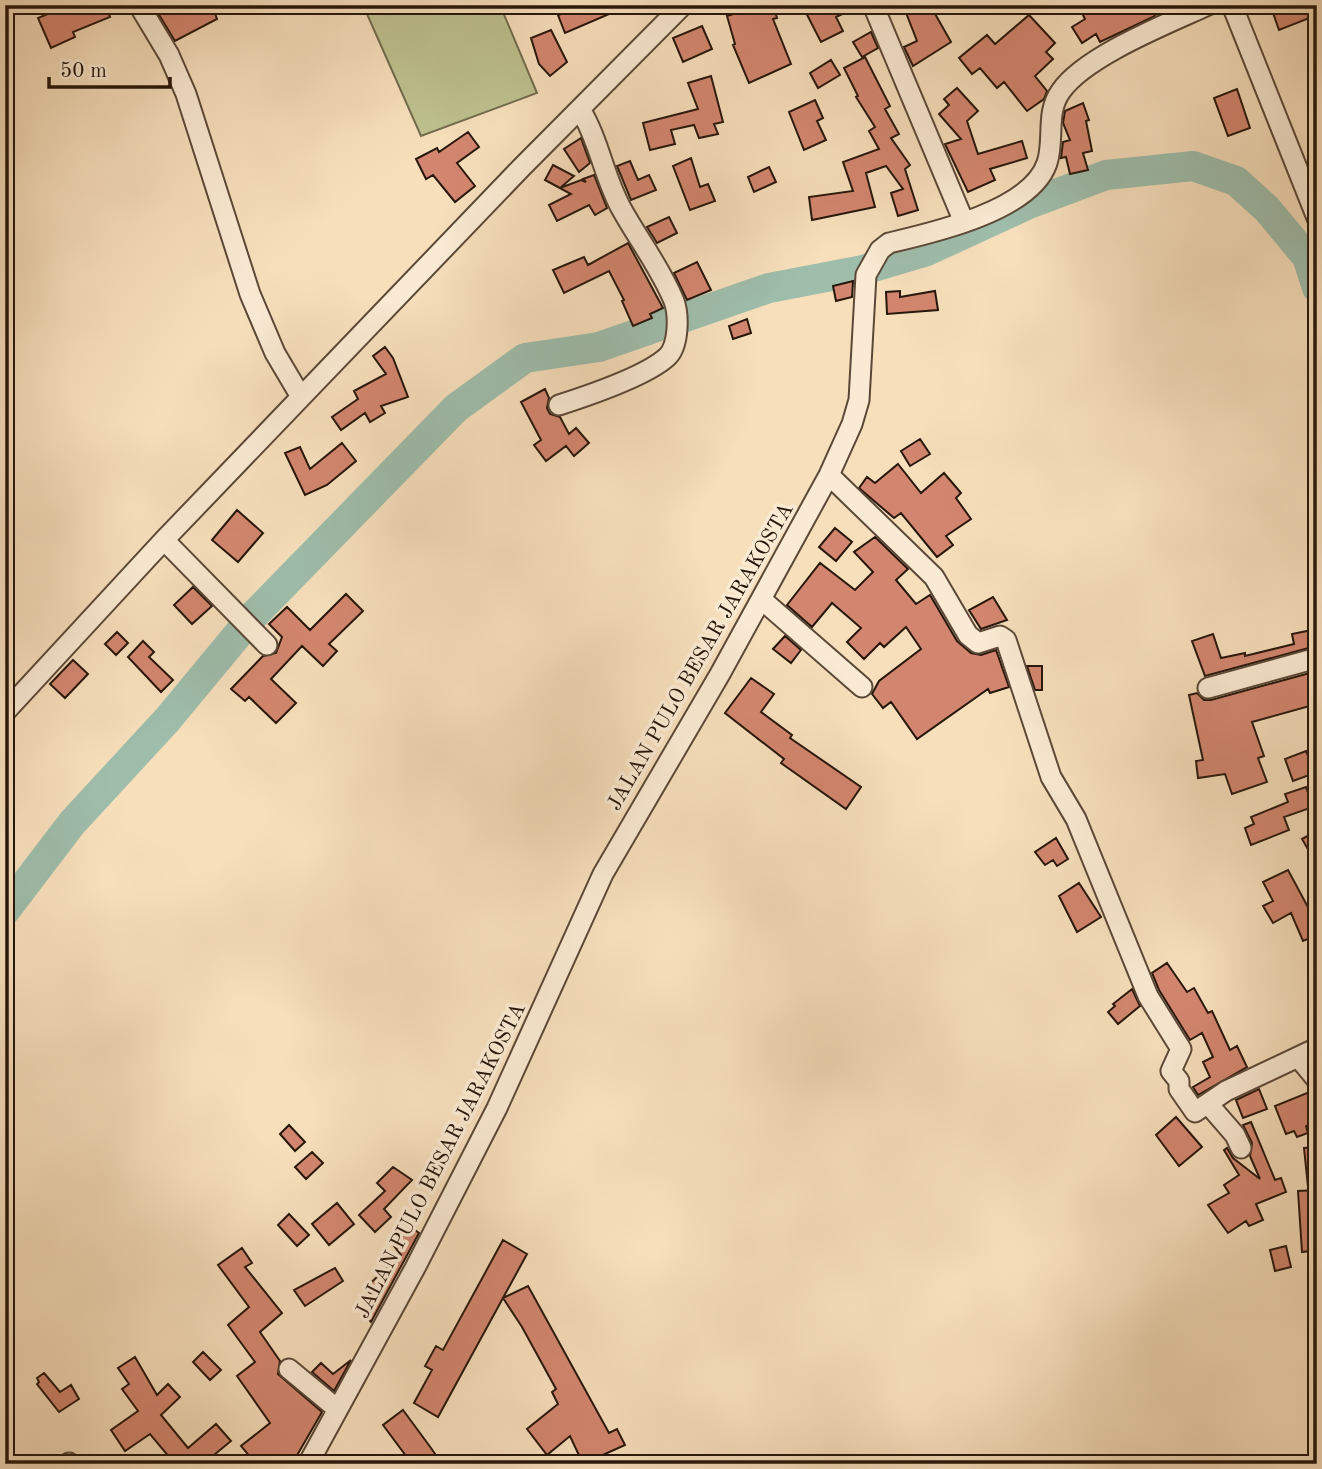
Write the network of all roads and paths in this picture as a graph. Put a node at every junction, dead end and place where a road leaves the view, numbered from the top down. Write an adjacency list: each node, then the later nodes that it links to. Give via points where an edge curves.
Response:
1 (139, 5): 9 (street, via 186,94 250,294 275,353)
2 (683, 5): 6 (street)
3 (873, 5): 8 (street)
4 (1208, 5): 8 (street, JALAN PULO BESAR JARAKOSTA, via 1107,54 1072,78 1053,105 1047,162 1033,184)
5 (1232, 5): 7 (street)
6 (580, 109): 9 (street); 10 (street, via 621,209 646,246 677,313 675,339 667,357)
7 (1317, 218)
8 (964, 222): 11 (street, JALAN PULO BESAR JARAKOSTA, via 889,243 866,275 859,400)
9 (301, 397): 12 (street)
10 (559, 405)
11 (829, 475): 13 (street, JALAN PULO BESAR JARAKOSTA); 22 (street, via 934,577 968,635 978,643 1000,636 1006,640 1051,777 1076,818 1148,996 1181,1049 1171,1071 1179,1081 1178,1088 1195,1112)
12 (164, 540): 14 (street); 18 (street)
13 (761, 600): 16 (street); 25 (street, JALAN PULO BESAR JARAKOSTA, via 603,874 497,1108)
14 (264, 641)
15 (1317, 658): 17 (street)
16 (862, 687)
17 (1208, 688)
18 (5, 712)
19 (1317, 1048): 20 (street)
20 (1298, 1057): 21 (street); 22 (street, via 1226,1091)
21 (1317, 1080)
22 (1209, 1105): 23 (street)
23 (1241, 1148)
24 (289, 1369): 25 (street)
25 (336, 1408): 26 (street, JALAN PULO BESAR JARAKOSTA)
26 (308, 1464)

